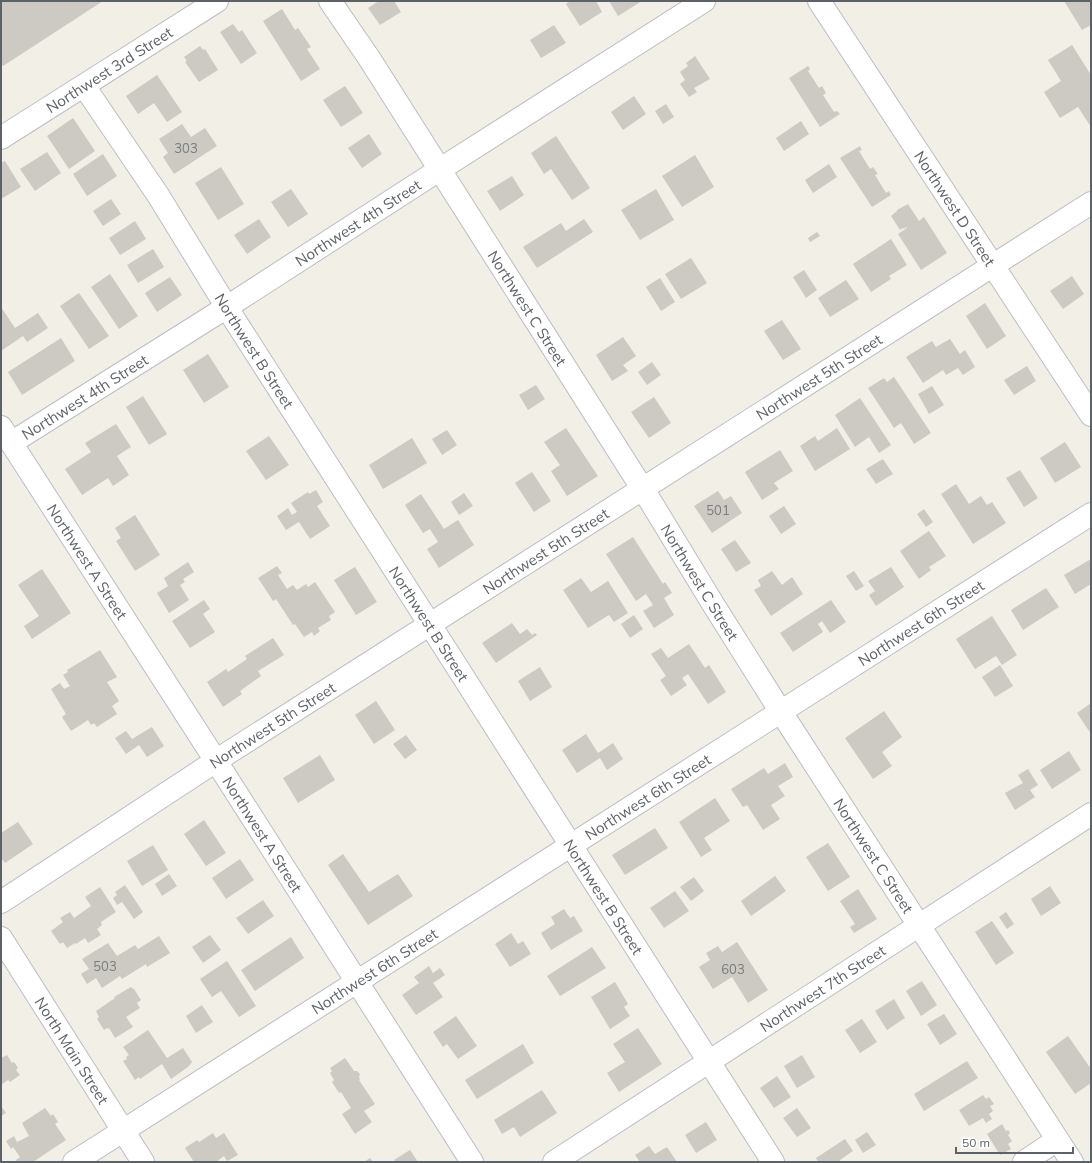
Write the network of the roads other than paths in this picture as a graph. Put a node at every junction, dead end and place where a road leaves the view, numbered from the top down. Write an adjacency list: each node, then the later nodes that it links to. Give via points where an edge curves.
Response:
1 (217, 1): 5 (street, Northwest 3rd Street)
2 (330, 1): 7 (street, Northwest C Street)
3 (704, 1): 7 (street, Northwest 4th Street)
4 (819, 1): 9 (street, Northwest D Street)
5 (84, 86): 6 (street, Northwest 3rd Street); 10 (street, Northwest B Street, via 158,195)
6 (1, 138)
7 (439, 170): 10 (street, Northwest 4th Street); 13 (street, Northwest C Street)
8 (1091, 203): 9 (street, Northwest 5th Street)
9 (993, 266): 11 (street, Northwest D Street); 13 (street, Northwest 5th Street)
10 (227, 307): 12 (street, Northwest 4th Street); 15 (street, Northwest B Street)
11 (1091, 415)
12 (6, 435): 17 (street, Northwest A Street)
13 (642, 490): 15 (street, Northwest 5th Street); 16 (street, Northwest C Street)
14 (1091, 514): 16 (street, Northwest 6th Street)
15 (430, 625): 17 (street, Northwest 5th Street); 19 (street, Northwest B Street)
16 (781, 712): 19 (street, Northwest 6th Street); 21 (street, Northwest C Street)
17 (216, 761): 20 (street, Northwest 5th Street); 23 (street, Northwest A Street)
18 (1091, 814): 21 (street, Northwest 7th Street)
19 (571, 846): 23 (street, Northwest 6th Street); 24 (street, Northwest B Street)
20 (1, 902)
21 (919, 925): 24 (street, Northwest 7th Street); 26 (street, Northwest C Street)
22 (1, 938): 25 (street, North Main Street)
23 (357, 982): 25 (street, Northwest 6th Street); 29 (street, Northwest A Street)
24 (708, 1062): 30 (street, Northwest 7th Street); 31 (street, Northwest B Street)
25 (123, 1131): 27 (street, Northwest 6th Street); 28 (street, North Main Street)
26 (1057, 1140): 32 (street); 33 (street, Northwest C Street)
27 (74, 1162)
28 (143, 1162)
29 (472, 1162)
30 (554, 1162)
31 (773, 1162)
32 (1024, 1162)
33 (1072, 1162)

